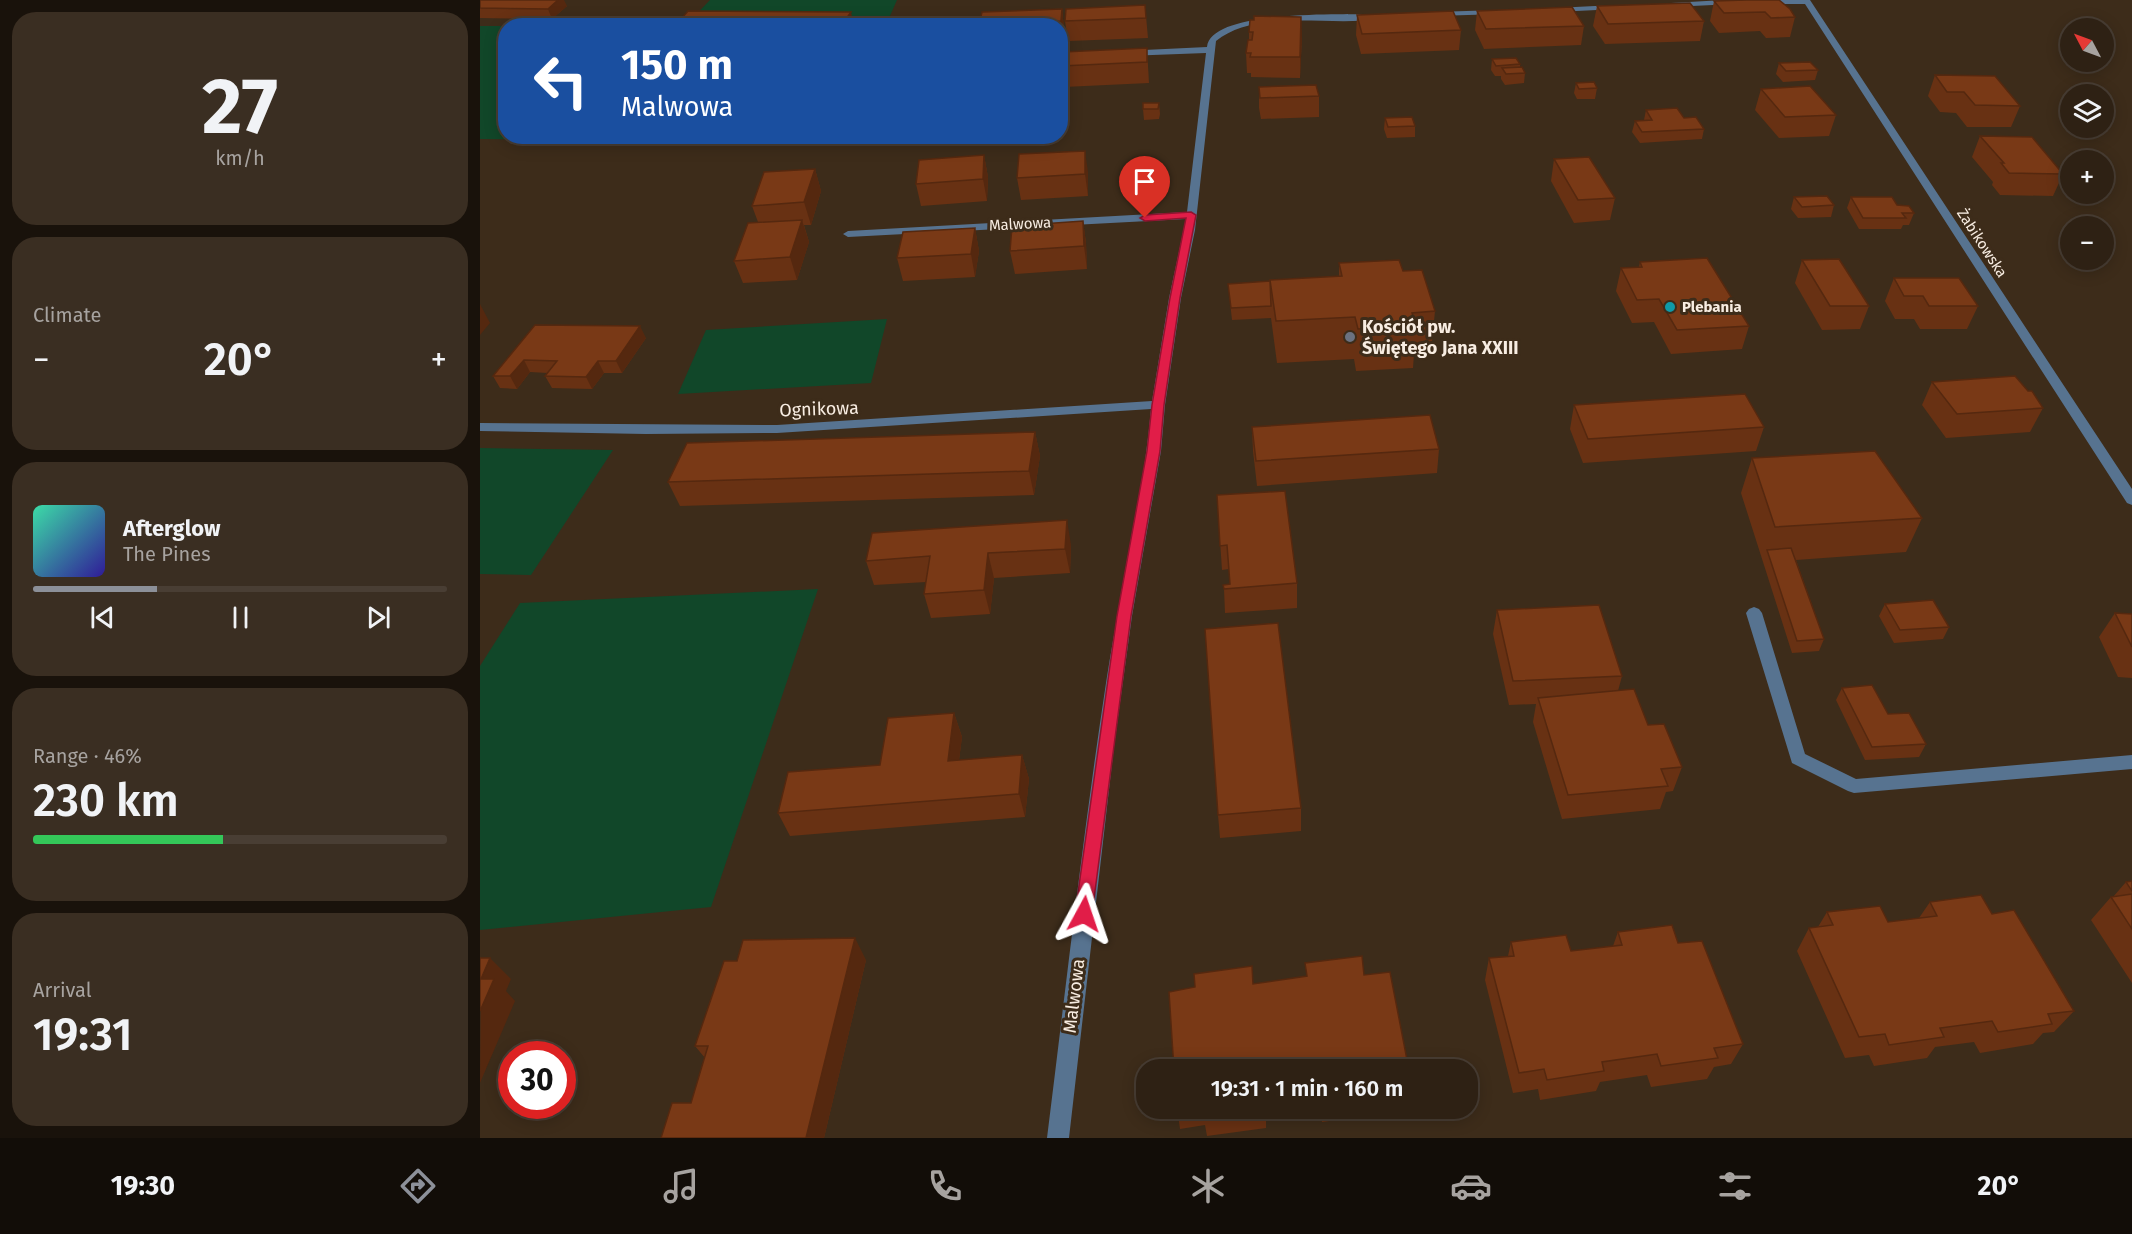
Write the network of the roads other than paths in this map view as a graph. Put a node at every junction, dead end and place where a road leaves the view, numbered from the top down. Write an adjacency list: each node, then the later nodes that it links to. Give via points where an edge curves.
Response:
1 (1806, 1): 2 (street, Żabikowska); 14 (street, Żabikowska)
2 (1656, 5)
3 (1621, 7): 4 (street)
4 (1539, 10)
5 (1504, 12): 6 (street)
6 (1421, 15)
7 (1386, 16): 8 (street, via 1239,24 1214,36)
8 (1210, 50): 9 (street); 10 (street, Malwowa)
9 (1118, 53)
10 (1191, 215): 11 (street, Malwowa); 12 (street, Malwowa)
11 (848, 234)
12 (1158, 405): 13 (street, Ognikowa, via 777,429); 17 (street, Malwowa, via 1154,451 1105,746)
13 (480, 427)
14 (2132, 500)
15 (1754, 613): 16 (street, via 1798,758 1854,786)
16 (2132, 762)
17 (1058, 1138)

